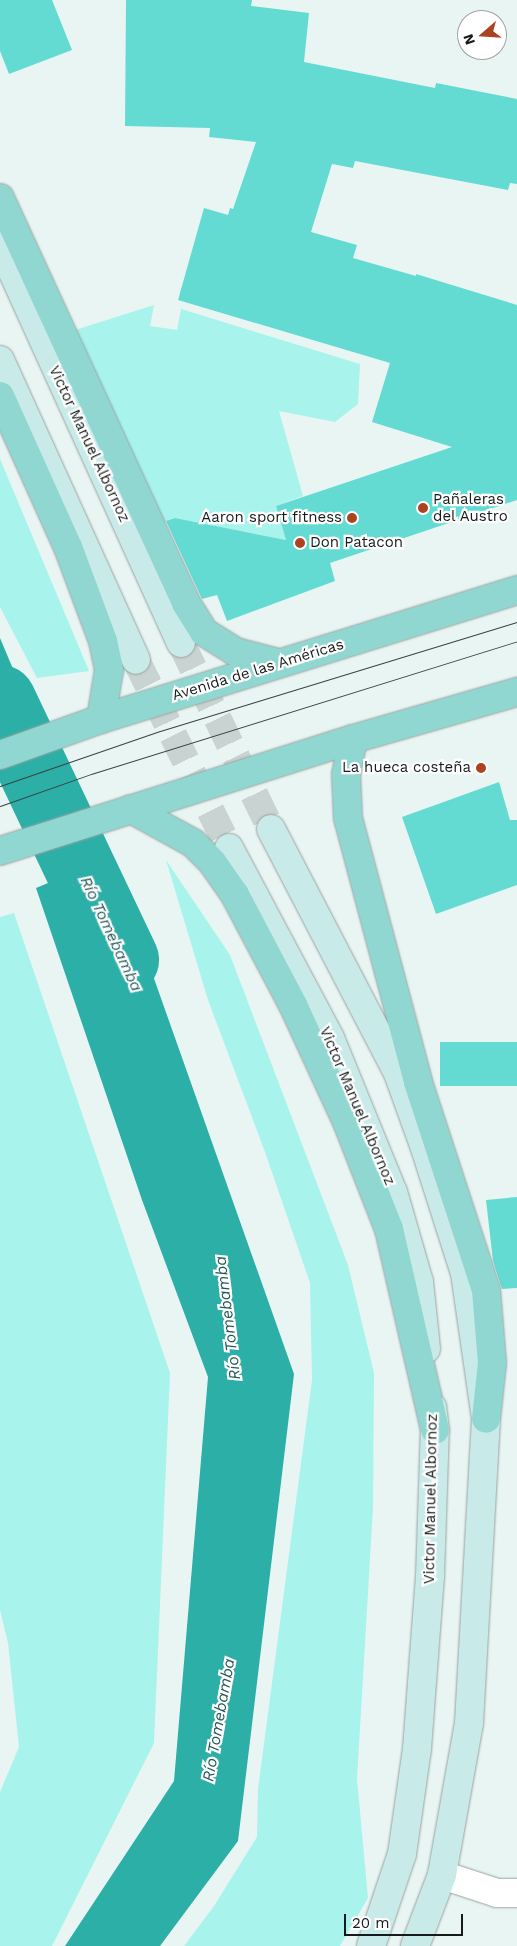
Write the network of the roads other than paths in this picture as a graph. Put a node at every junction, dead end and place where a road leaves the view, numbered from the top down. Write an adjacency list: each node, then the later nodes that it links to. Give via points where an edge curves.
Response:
1 (0, 198): 8 (main road, via 186,603 204,632 236,652)
2 (0, 244): 6 (main road, Victor Manuel Albornoz)
3 (0, 360): 7 (main road)
4 (0, 396): 10 (main road, via 68,547 103,641 110,670)
5 (517, 590): 8 (main road, Avenida de las Américas)
6 (181, 643)
7 (136, 660)
8 (278, 663): 10 (main road, Avenida de las Américas)
9 (517, 692): 11 (main road)
10 (97, 721): 12 (main road, Avenida de las Américas)
11 (353, 739): 13 (main road); 17 (main road, via 346,774 348,818 418,1082 486,1290 492,1363)
12 (0, 755)
13 (127, 810): 16 (main road); 18 (main road, via 193,843 212,862 235,895 293,1005 347,1122 389,1229)
14 (271, 829): 17 (main road, via 398,1073 465,1273)
15 (229, 848): 18 (main road, Victor Manuel Albornoz, via 330,1038 393,1192 419,1282)
16 (0, 851)
17 (486, 1420): 19 (main road, via 469,1723)
18 (435, 1430): 21 (main road, Victor Manuel Albornoz, via 430,1577 417,1749 402,1854)
19 (442, 1875): 20 (street, via 497,1892); 22 (main road)
20 (517, 1893)
21 (370, 1946)
22 (415, 1946)

